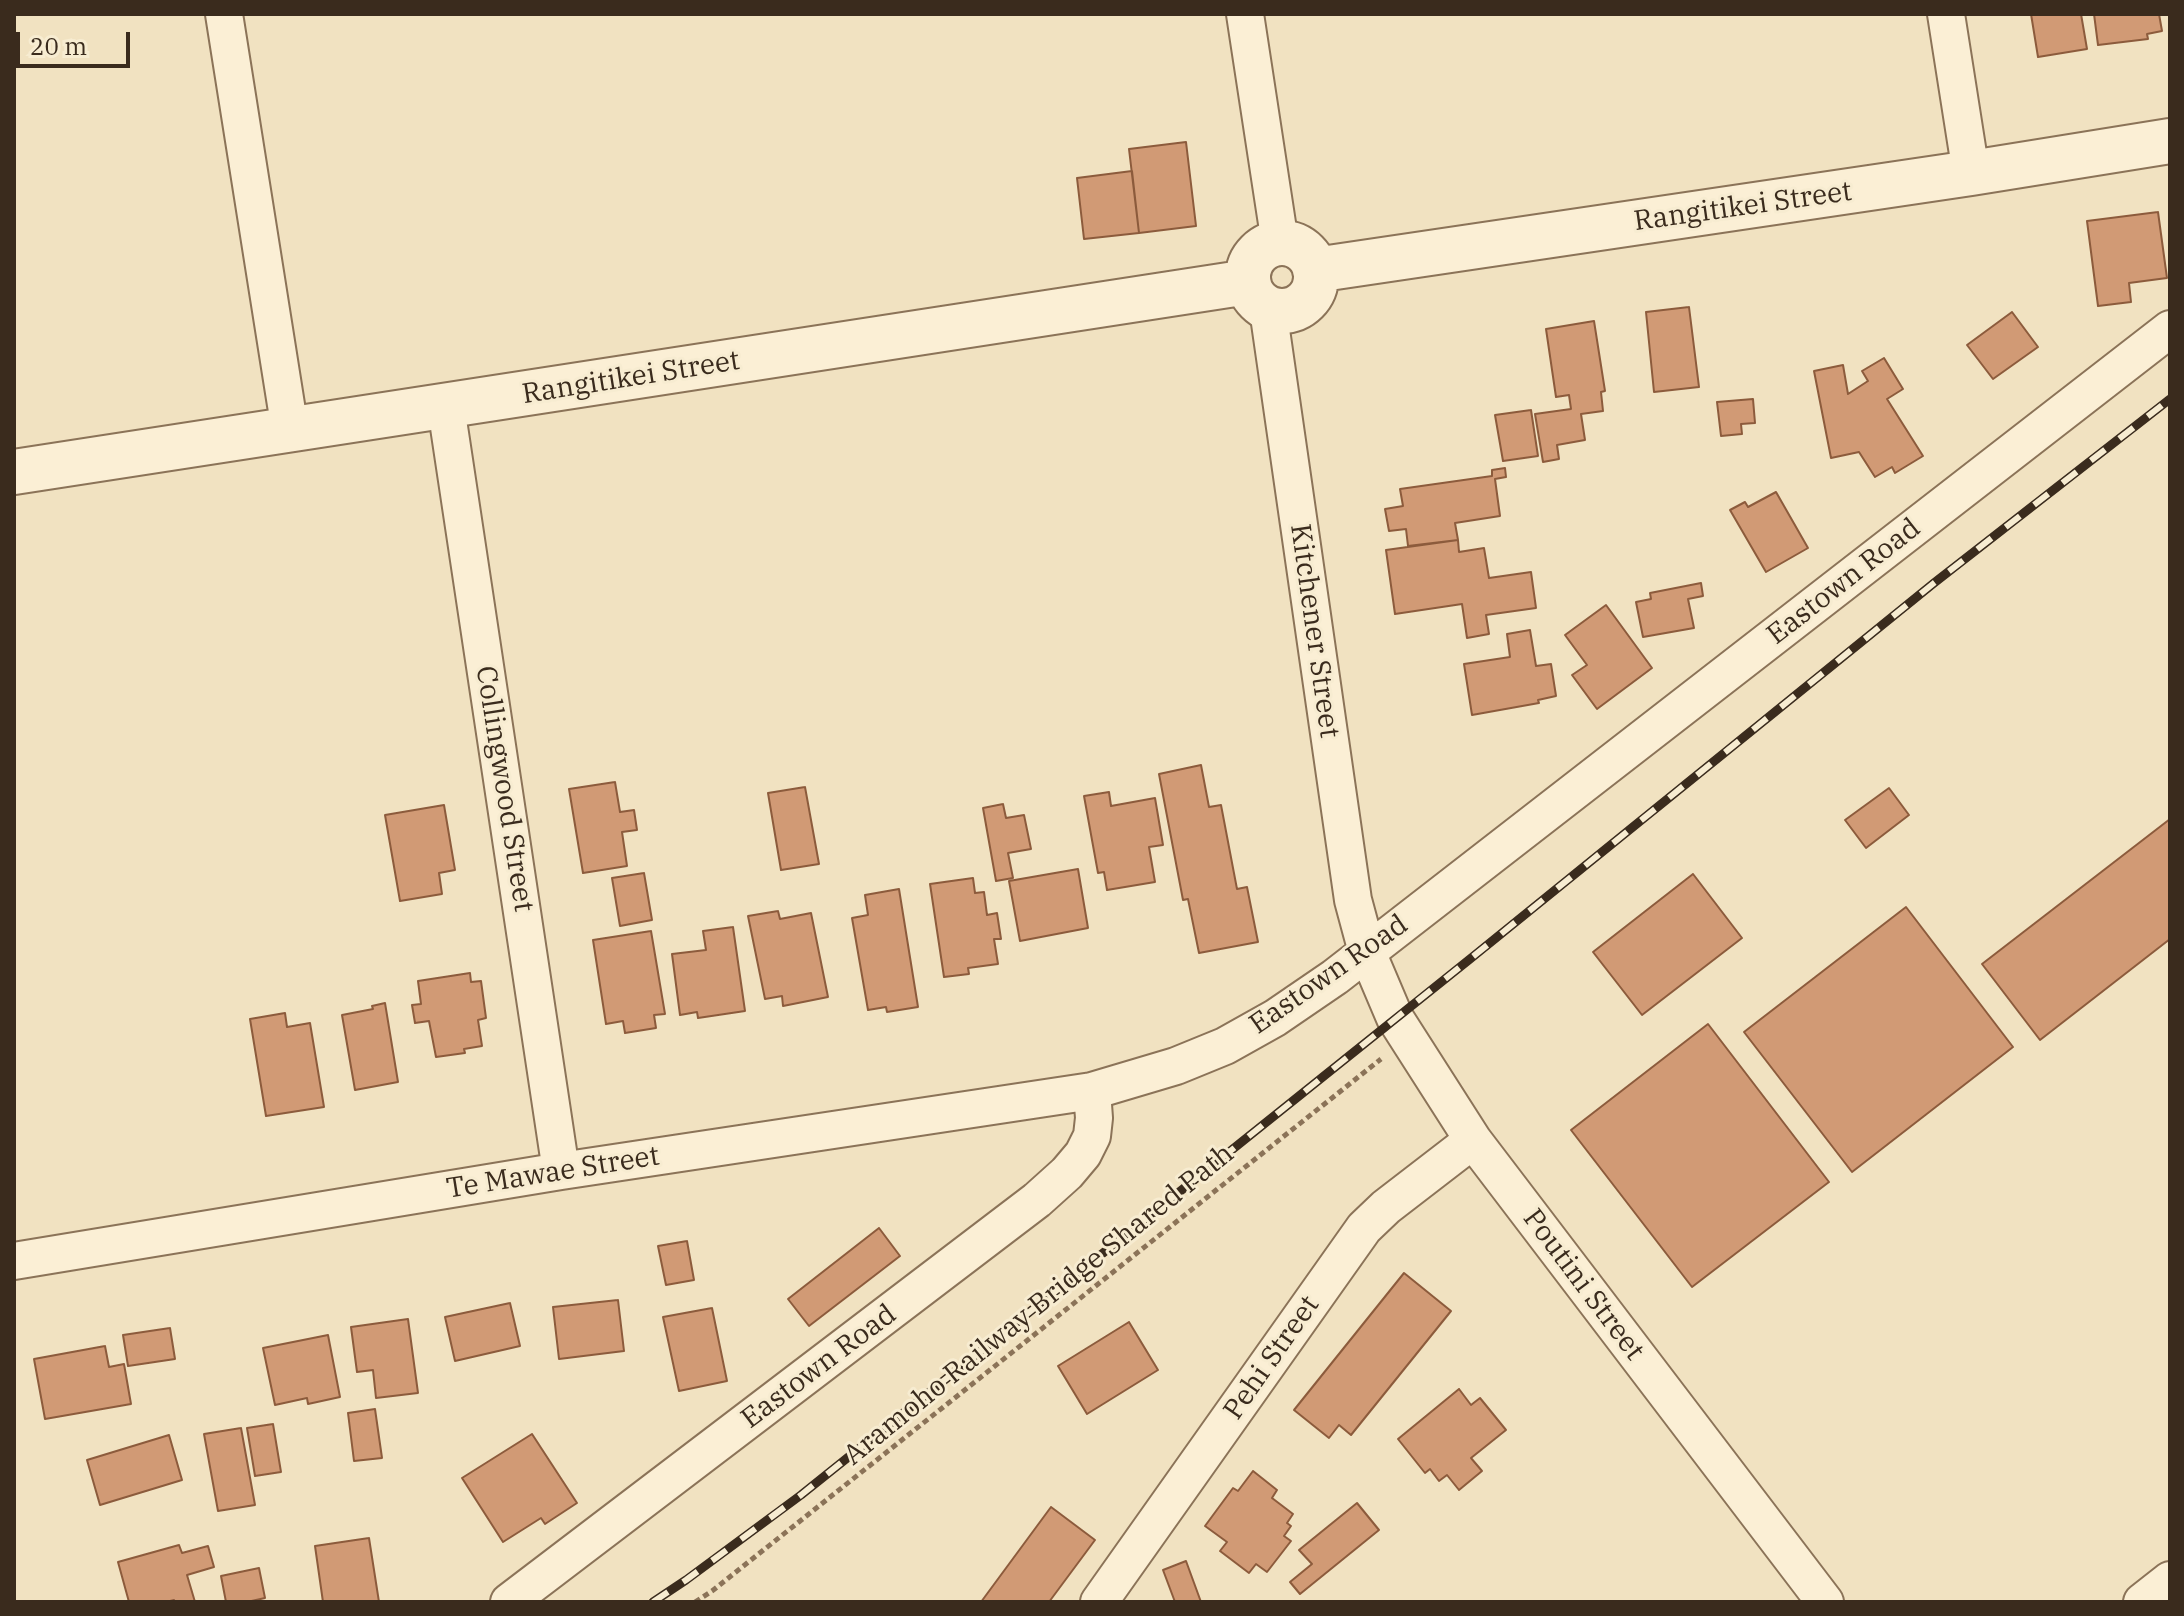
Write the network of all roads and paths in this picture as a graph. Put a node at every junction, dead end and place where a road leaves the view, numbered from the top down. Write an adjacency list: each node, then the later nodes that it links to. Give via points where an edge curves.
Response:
1 (224, 14): 11 (street)
2 (1245, 14): 6 (street)
3 (1946, 14): 5 (street)
4 (2170, 141): 5 (street, Rangitikei Street)
5 (1971, 173): 7 (street, Rangitikei Street)
6 (1280, 243): 7 (street, via 1303,250); 8 (street, via 1259,251 1252,260 1249,271)
7 (1315, 270): 8 (street, via 1313,293 1296,308 1285,311)
8 (1258, 296): 10 (street, Rangitikei Street); 13 (street, Kitchener Street, via 1353,900)
9 (2170, 329): 13 (street, Eastown Road)
10 (446, 407): 11 (street, Rangitikei Street); 17 (street, Collingwood Street)
11 (290, 430): 12 (street, Rangitikei Street)
12 (14, 472)
13 (1367, 952): 14 (street, Poutini Street); 15 (street, Eastown Road, via 1275,1018 1225,1046)
14 (1407, 1038): 16 (street, Poutini Street); 21 (path, Aramoho Railway Bridge Shared Path)
15 (1092, 1091): 17 (street, Te Mawae Street); 20 (street, Eastown Road, via 1092,1136 1083,1154 1037,1200)
16 (1473, 1140): 22 (street, Pehi Street, via 1364,1228); 23 (street, Poutini Street)
17 (561, 1171): 18 (street, Te Mawae Street)
18 (14, 1261)
19 (2170, 1580): 24 (street)
20 (509, 1602)
21 (695, 1602)
22 (1099, 1602)
23 (1825, 1602)
24 (2142, 1602)

